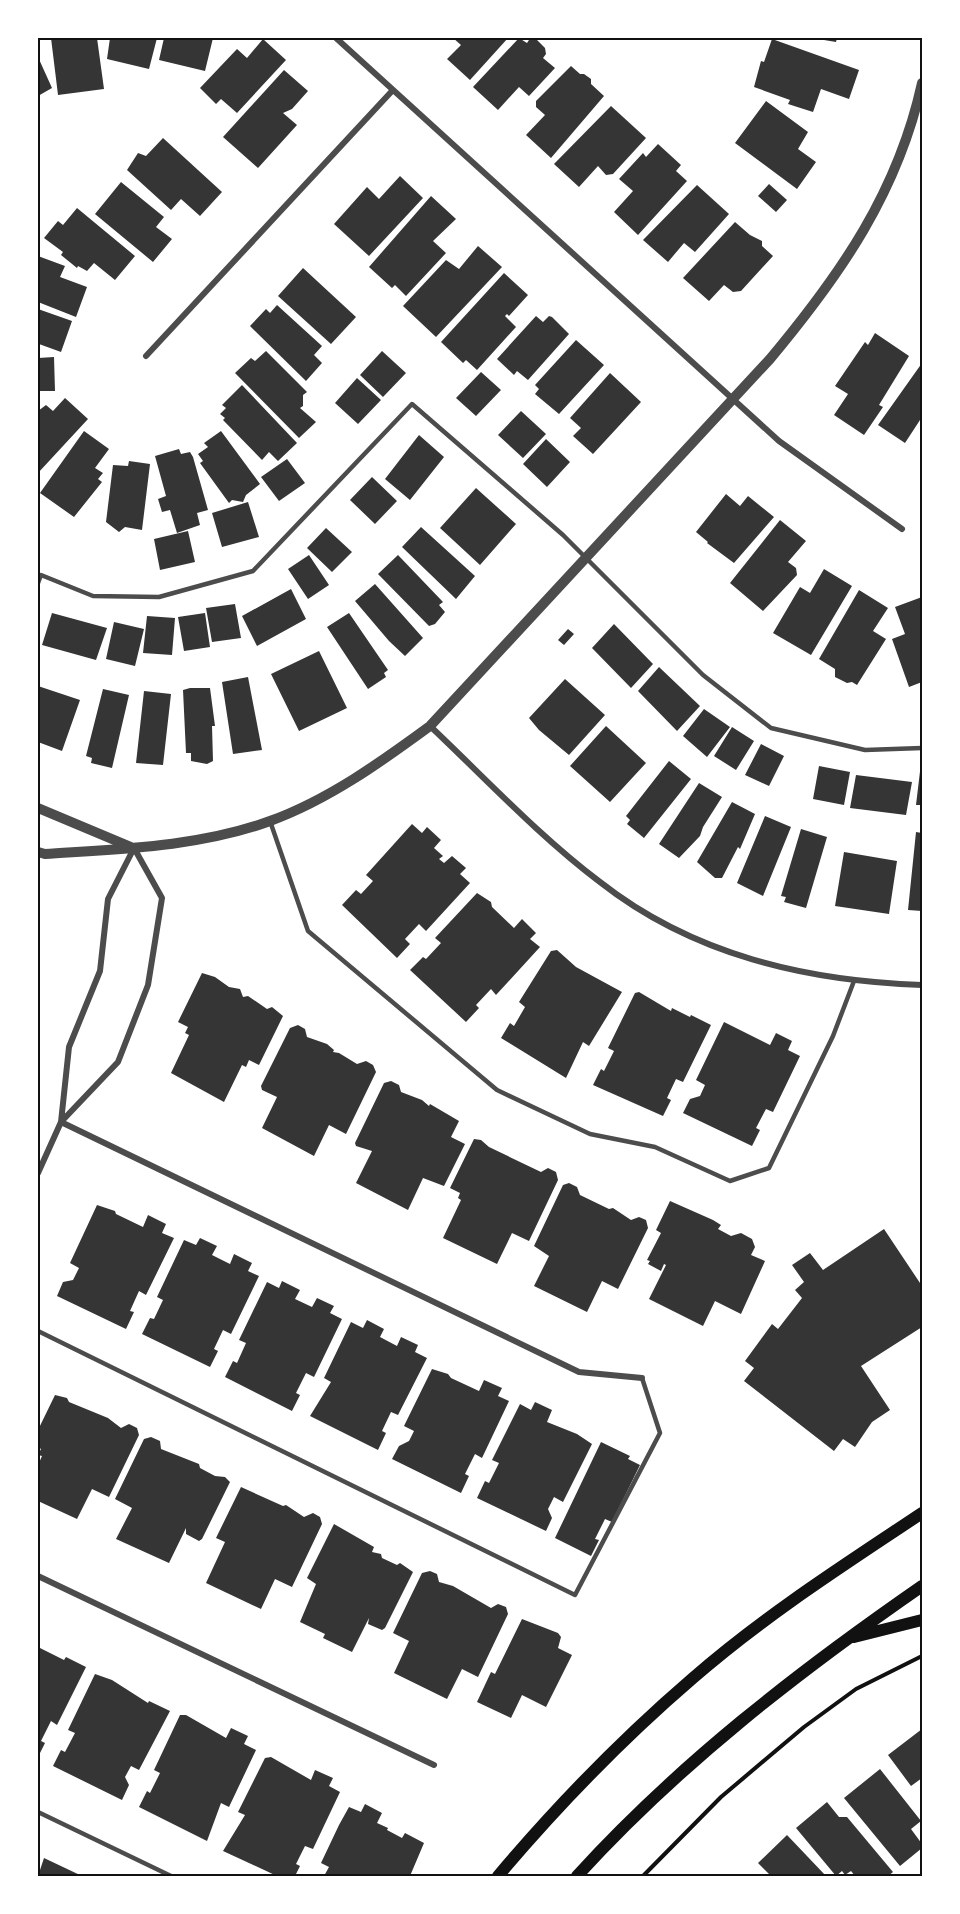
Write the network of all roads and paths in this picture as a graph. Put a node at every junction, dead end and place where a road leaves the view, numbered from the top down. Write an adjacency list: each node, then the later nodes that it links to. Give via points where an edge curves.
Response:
1 (336, 38): 3 (street)
2 (922, 83): 4 (street)
3 (392, 91): 5 (street); 6 (street)
4 (920, 105): 6 (street, via 878,207 838,273 770,359)
5 (146, 356)
6 (731, 399): 7 (street, via 779,441); 8 (street)
7 (902, 529)
8 (586, 557): 9 (lane, via 412,404 253,570 159,597 93,596 41,575); 10 (street); 11 (lane, via 704,675 771,728 865,750)
9 (38, 583)
10 (430, 726): 13 (street, via 341,786); 16 (street, via 565,854 640,910 722,951 809,975)
11 (922, 748)
12 (38, 808): 14 (street)
13 (270, 821): 14 (street, via 230,832); 16 (lane, via 308,931 497,1090 590,1134 655,1147 730,1181 769,1168 833,1036)
14 (134, 848): 15 (street, via 45,855); 18 (street, via 108,899 100,971 69,1047); 18 (street, via 162,898 148,985 118,1062)
15 (38, 852)
16 (854, 981): 17 (street)
17 (922, 985)
18 (61, 1122): 19 (street); 21 (street, via 579,1371)
19 (38, 1173)
20 (38, 1331): 21 (lane, via 575,1595 660,1433)
21 (642, 1378)
22 (922, 1513): 31 (main road, via 834,1572 694,1677 615,1748)
23 (38, 1576): 28 (street)
24 (922, 1586): 26 (main road)
25 (922, 1620): 26 (main road)
26 (847, 1638): 32 (main road, via 759,1704 660,1790)
27 (922, 1656): 33 (path, via 856,1689 804,1727 721,1797)
28 (434, 1766)
29 (38, 1812): 30 (lane)
30 (171, 1876)
31 (498, 1876)
32 (577, 1876)
33 (643, 1876)

